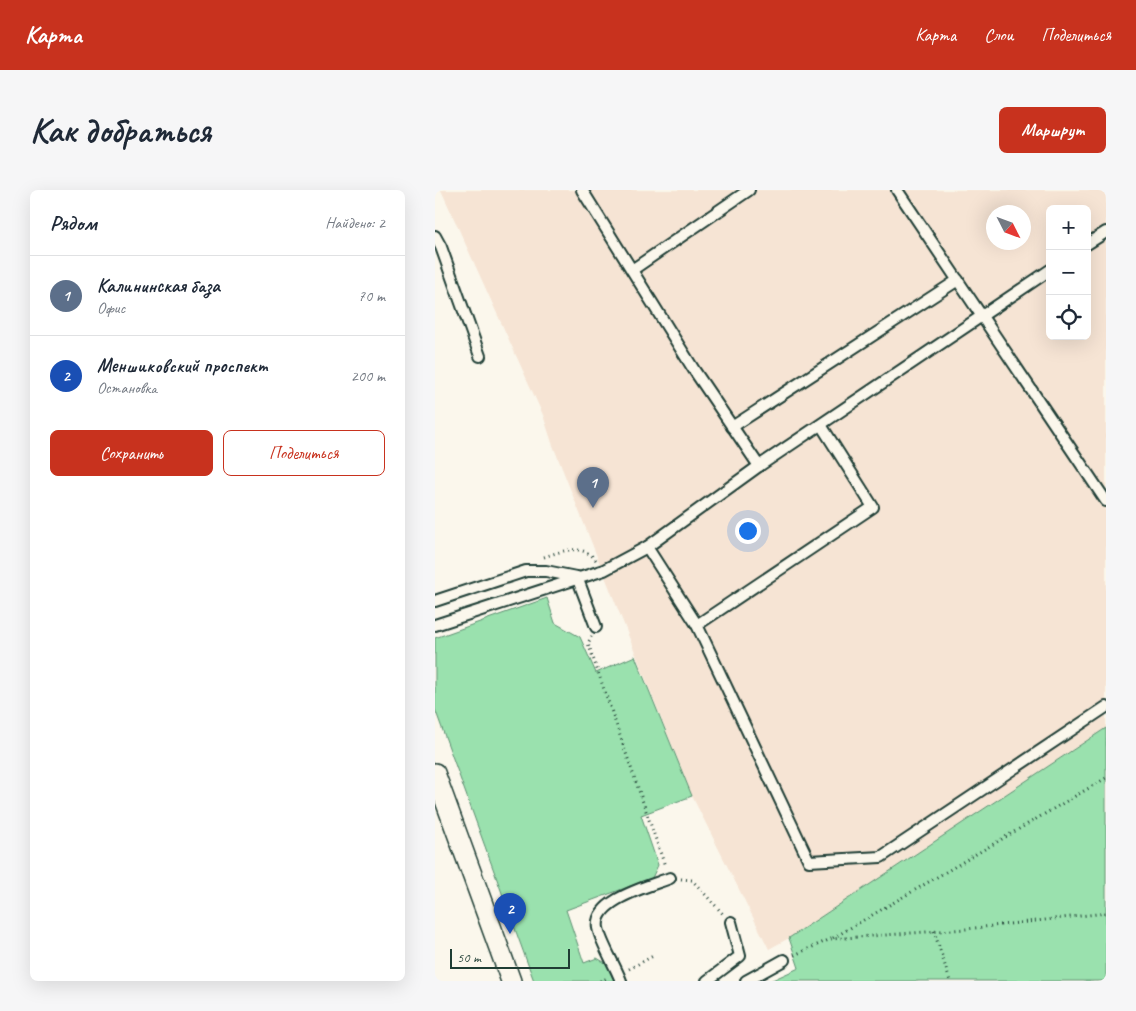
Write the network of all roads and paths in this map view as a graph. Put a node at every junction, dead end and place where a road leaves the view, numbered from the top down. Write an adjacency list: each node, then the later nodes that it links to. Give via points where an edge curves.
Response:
1 (582, 190): 7 (lane)
2 (749, 190): 7 (lane)
3 (897, 190): 9 (lane)
4 (1106, 232): 6 (lane)
5 (435, 236): 11 (lane)
6 (1091, 241)
7 (632, 270): 13 (lane)
8 (1046, 273): 10 (lane)
9 (958, 280): 10 (lane); 13 (lane)
10 (983, 316): 12 (lane); 15 (lane)
11 (480, 356)
12 (821, 425): 14 (lane); 19 (lane, via 873,507)
13 (732, 426): 14 (lane)
14 (759, 466): 16 (lane)
15 (1106, 501)
16 (647, 547): 17 (lane, via 604,570); 19 (lane)
17 (577, 577): 18 (lane, via 526,570); 20 (lane); 21 (lane)
18 (435, 602)
19 (697, 624): 22 (lane, via 809,861 881,857)
20 (435, 625)
21 (596, 627): 25 (path, via 588,643)
22 (1106, 707)
23 (435, 773): 31 (street)
24 (1106, 778): 29 (path)
25 (669, 878): 27 (path, via 692,880); 32 (lane, via 612,901 601,913 598,926)
26 (1106, 914): 28 (path)
27 (731, 922): 33 (lane, via 740,956)
28 (934, 931): 29 (path); 35 (path)
29 (831, 939): 30 (path)
30 (784, 960): 34 (lane)
31 (511, 981)
32 (621, 981)
33 (707, 981)
34 (746, 981)
35 (950, 981)

